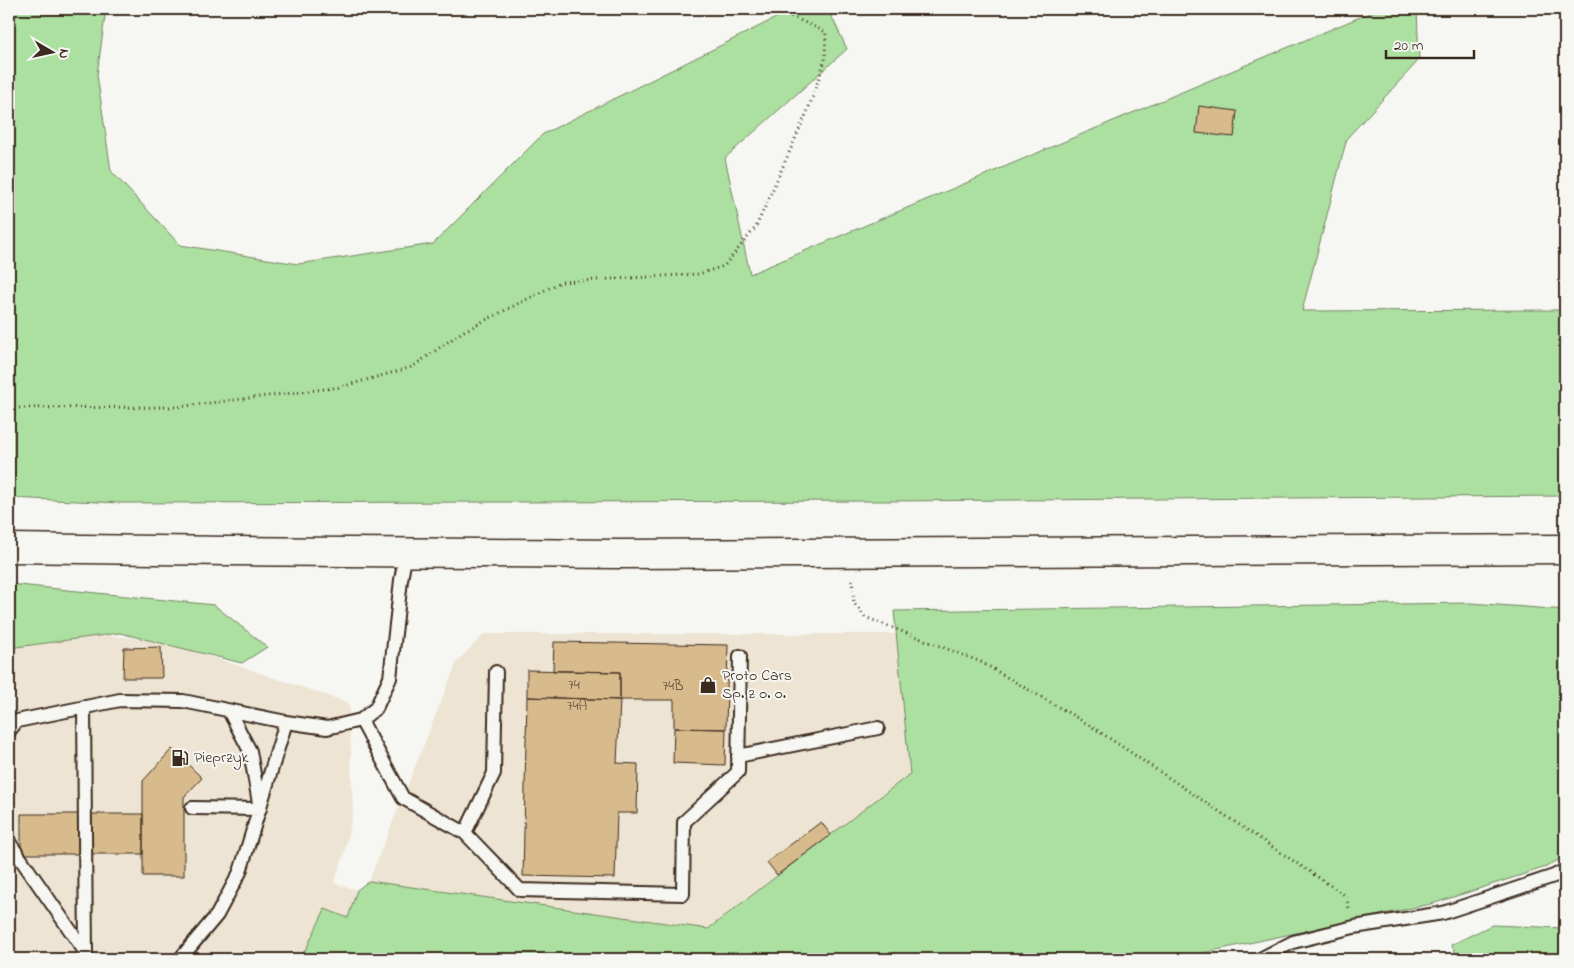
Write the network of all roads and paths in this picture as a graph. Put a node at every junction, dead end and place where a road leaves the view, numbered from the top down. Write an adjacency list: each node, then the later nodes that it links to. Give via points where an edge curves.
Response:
1 (775, 9): 2 (path, via 826,32 825,60 808,110 756,227 724,266 699,274 560,282 462,332 412,367 341,387 176,407)
2 (9, 408)
3 (9, 548): 5 (main road)
4 (1565, 549): 6 (main road)
5 (406, 552): 6 (main road); 11 (lane, via 390,678 376,708)
6 (849, 552): 21 (path, via 854,603 865,616 980,662 1091,726 1346,896)
7 (740, 656): 15 (lane)
8 (496, 672): 18 (lane, via 494,773)
9 (84, 707): 10 (lane, via 120,700 183,701); 14 (lane, via 18,722); 22 (lane)
10 (229, 711): 12 (lane); 17 (lane, via 250,751)
11 (361, 720): 12 (lane, via 327,728); 18 (lane, via 403,798)
12 (286, 722): 17 (lane)
13 (878, 728): 15 (lane)
14 (9, 731)
15 (738, 756): 18 (lane, via 738,772 684,822 683,894 520,890)
16 (192, 808): 17 (lane)
17 (260, 809): 23 (lane, via 240,872 222,907)
18 (465, 833)
19 (9, 842): 22 (lane)
20 (1565, 870): 21 (lane, via 1443,913)
21 (1354, 928): 24 (lane, via 1293,942)
22 (87, 956)
23 (180, 959)
24 (1260, 959)

